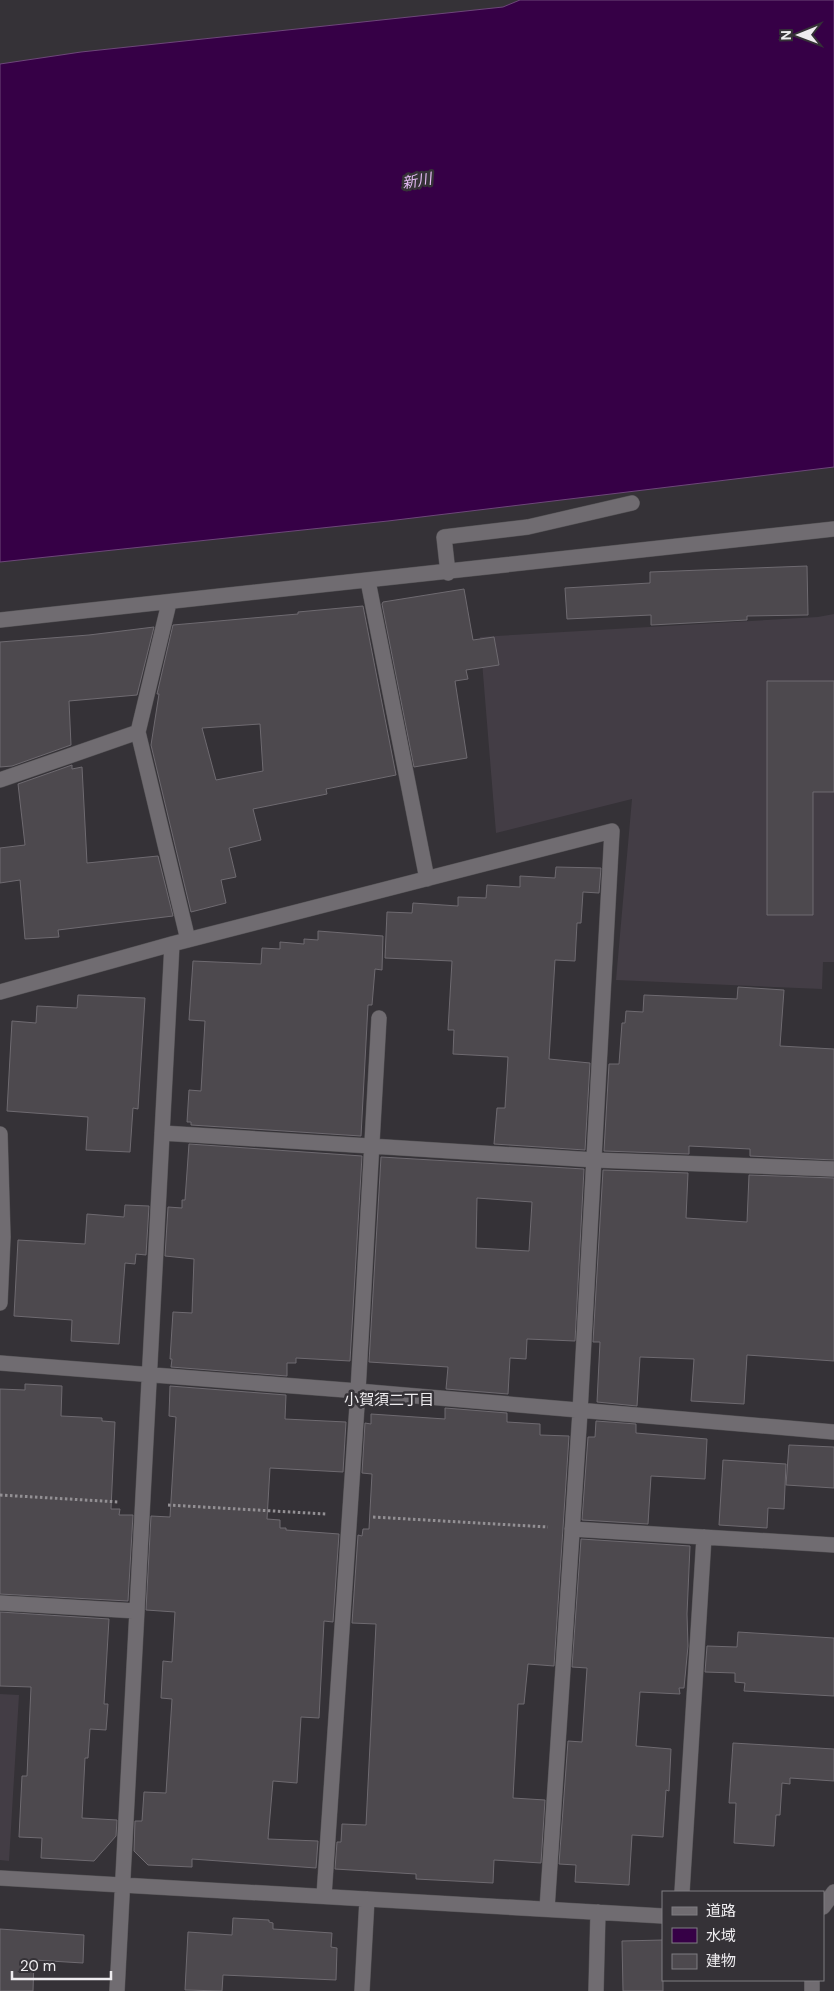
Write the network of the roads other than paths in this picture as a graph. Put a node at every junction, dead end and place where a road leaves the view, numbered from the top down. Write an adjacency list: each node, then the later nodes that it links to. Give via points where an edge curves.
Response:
1 (632, 503): 3 (street, via 528,527 444,537)
2 (834, 529): 3 (street)
3 (448, 573): 4 (street)
4 (368, 582): 5 (street); 9 (street)
5 (169, 602): 6 (street); 7 (street)
6 (0, 620)
7 (138, 732): 8 (street); 10 (street)
8 (0, 780)
9 (427, 879): 10 (street); 17 (street, via 612,832)
10 (188, 940): 11 (street)
11 (172, 944): 12 (street); 14 (street)
12 (0, 992)
13 (379, 1018): 16 (street)
14 (162, 1133): 16 (street); 21 (street)
15 (0, 1134): 19 (street, via 3,1237)
16 (372, 1145): 17 (street); 22 (street)
17 (594, 1160): 18 (street); 23 (street)
18 (834, 1168)
19 (0, 1303)
20 (0, 1363): 21 (street)
21 (149, 1375): 22 (street); 29 (street)
22 (358, 1391): 23 (street); 34 (street)
23 (580, 1412): 24 (street); 25 (street)
24 (834, 1432)
25 (572, 1529): 26 (street); 37 (street)
26 (704, 1537): 27 (street); 32 (street)
27 (834, 1545)
28 (0, 1603): 29 (street)
29 (137, 1612): 31 (street)
30 (0, 1878): 31 (street)
31 (122, 1885): 34 (street); 40 (street)
32 (682, 1891)
33 (834, 1892): 36 (street)
34 (324, 1896): 35 (street)
35 (367, 1899): 37 (street); 41 (street)
36 (824, 1906)
37 (547, 1909): 38 (street)
38 (598, 1912): 39 (street); 42 (street)
39 (662, 1916)
40 (117, 1991)
41 (362, 1991)
42 (596, 1991)

